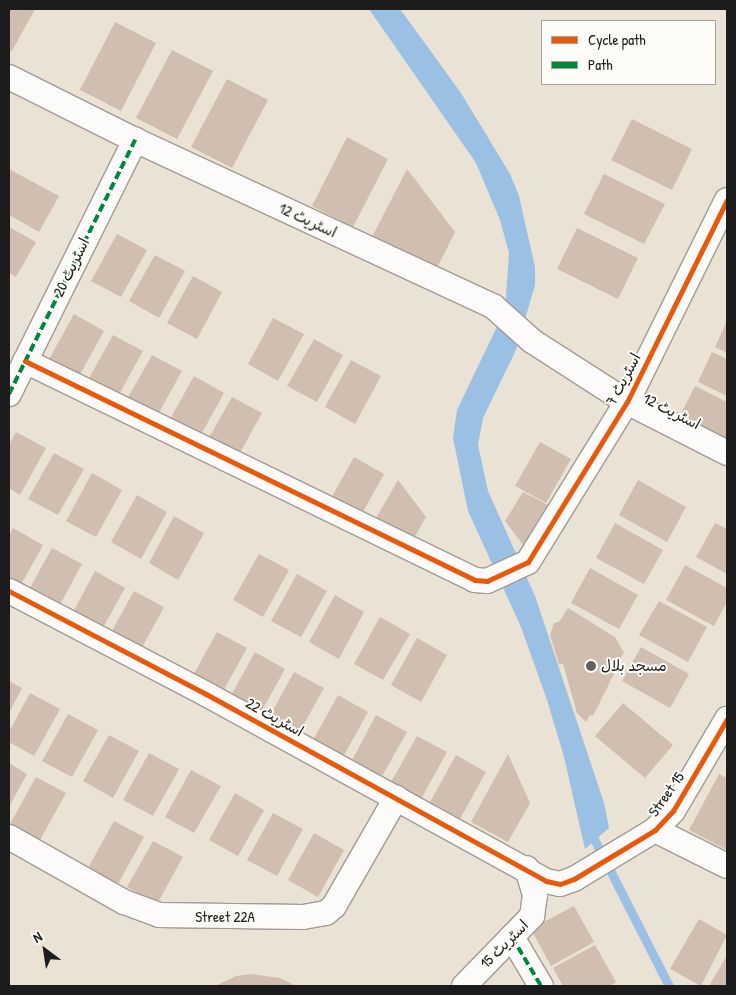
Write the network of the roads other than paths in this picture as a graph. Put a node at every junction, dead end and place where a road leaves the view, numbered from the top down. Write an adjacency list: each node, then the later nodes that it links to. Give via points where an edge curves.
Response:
1 (9, 77): 2 (street, اسٹریٹ 12)
2 (135, 140): 4 (street, اسٹریٹ 20); 6 (street, اسٹریٹ 12, via 493,306 532,341)
3 (727, 200): 6 (street, اسٹریٹ 7)
4 (25, 361): 5 (street, اسٹریٹ 20); 6 (street, اسٹریٹ 7, via 475,580 502,576 528,562)
5 (9, 394)
6 (627, 402): 7 (street, اسٹریٹ 12)
7 (727, 453)
8 (9, 591): 10 (street, اسٹریٹ 22)
9 (727, 719): 11 (street, Street 15, via 673,810)
10 (396, 798): 12 (street, Street 22A, via 334,906 326,913 303,917 159,915 124,902); 14 (street, اسٹریٹ 22)
11 (655, 830): 13 (street); 14 (street, Street 15, via 604,862 560,884 546,881)
12 (9, 837)
13 (727, 866)
14 (527, 868): 15 (street, اسٹریٹ 15, via 535,903 532,916)
15 (512, 936): 16 (street, اسٹریٹ 15); 17 (street)
16 (464, 986)
17 (541, 986)

